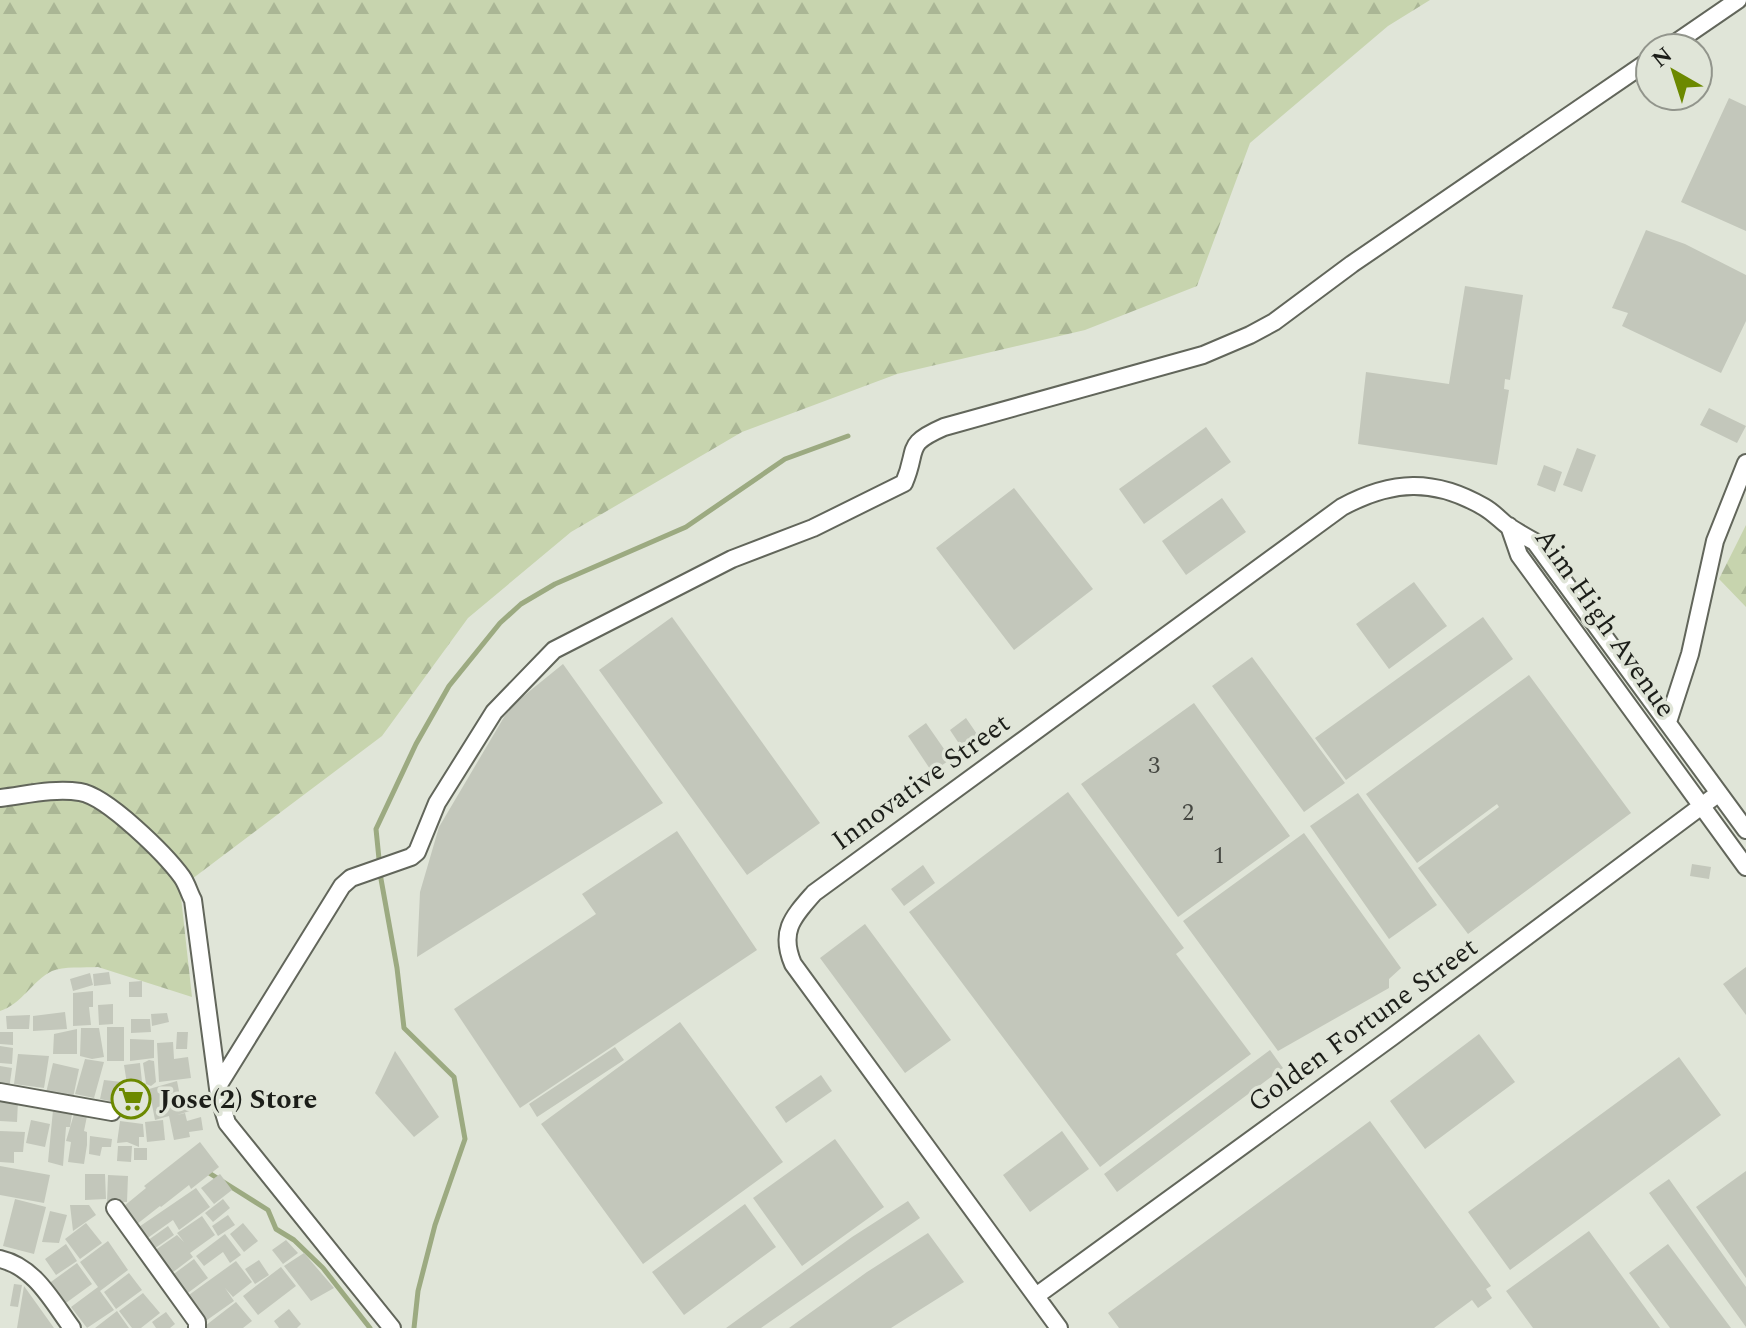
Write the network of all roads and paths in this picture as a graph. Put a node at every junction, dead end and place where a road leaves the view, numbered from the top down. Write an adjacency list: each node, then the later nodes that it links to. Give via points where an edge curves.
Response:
1 (1738, 0): 2 (street)
2 (1691, 32)
3 (1634, 71): 12 (street, via 1274,322 1203,355 922,437 913,446 904,483 813,528 732,559 554,650 494,712 437,803 422,844 411,857 342,886)
4 (1746, 463): 6 (street, via 1715,541 1690,654)
5 (1509, 526): 6 (street, Aim High Avenue, via 1535,542); 9 (street, Aim High Avenue, via 1519,555); 17 (street, Innovative Street, via 1487,508 1437,486 1366,494 1185,620 814,893 798,910 786,932 793,964)
6 (1668, 722): 7 (street, Aim High Avenue)
7 (1719, 793): 9 (street, Golden Fortune Street); 10 (street, Aim High Avenue)
8 (0, 798): 12 (street, via 83,792 132,825 183,878 193,900)
9 (1702, 805): 11 (street, Aim High Avenue); 17 (street, Golden Fortune Street)
10 (1746, 830)
11 (1746, 867)
12 (218, 1086): 20 (street, via 235,1134)
13 (0, 1092): 14 (street)
14 (112, 1112)
15 (115, 1208): 19 (street)
16 (0, 1259): 18 (street, via 32,1275)
17 (1036, 1296): 21 (street, Innovative Street)
18 (72, 1328)
19 (197, 1328)
20 (392, 1328)
21 (1059, 1328)

